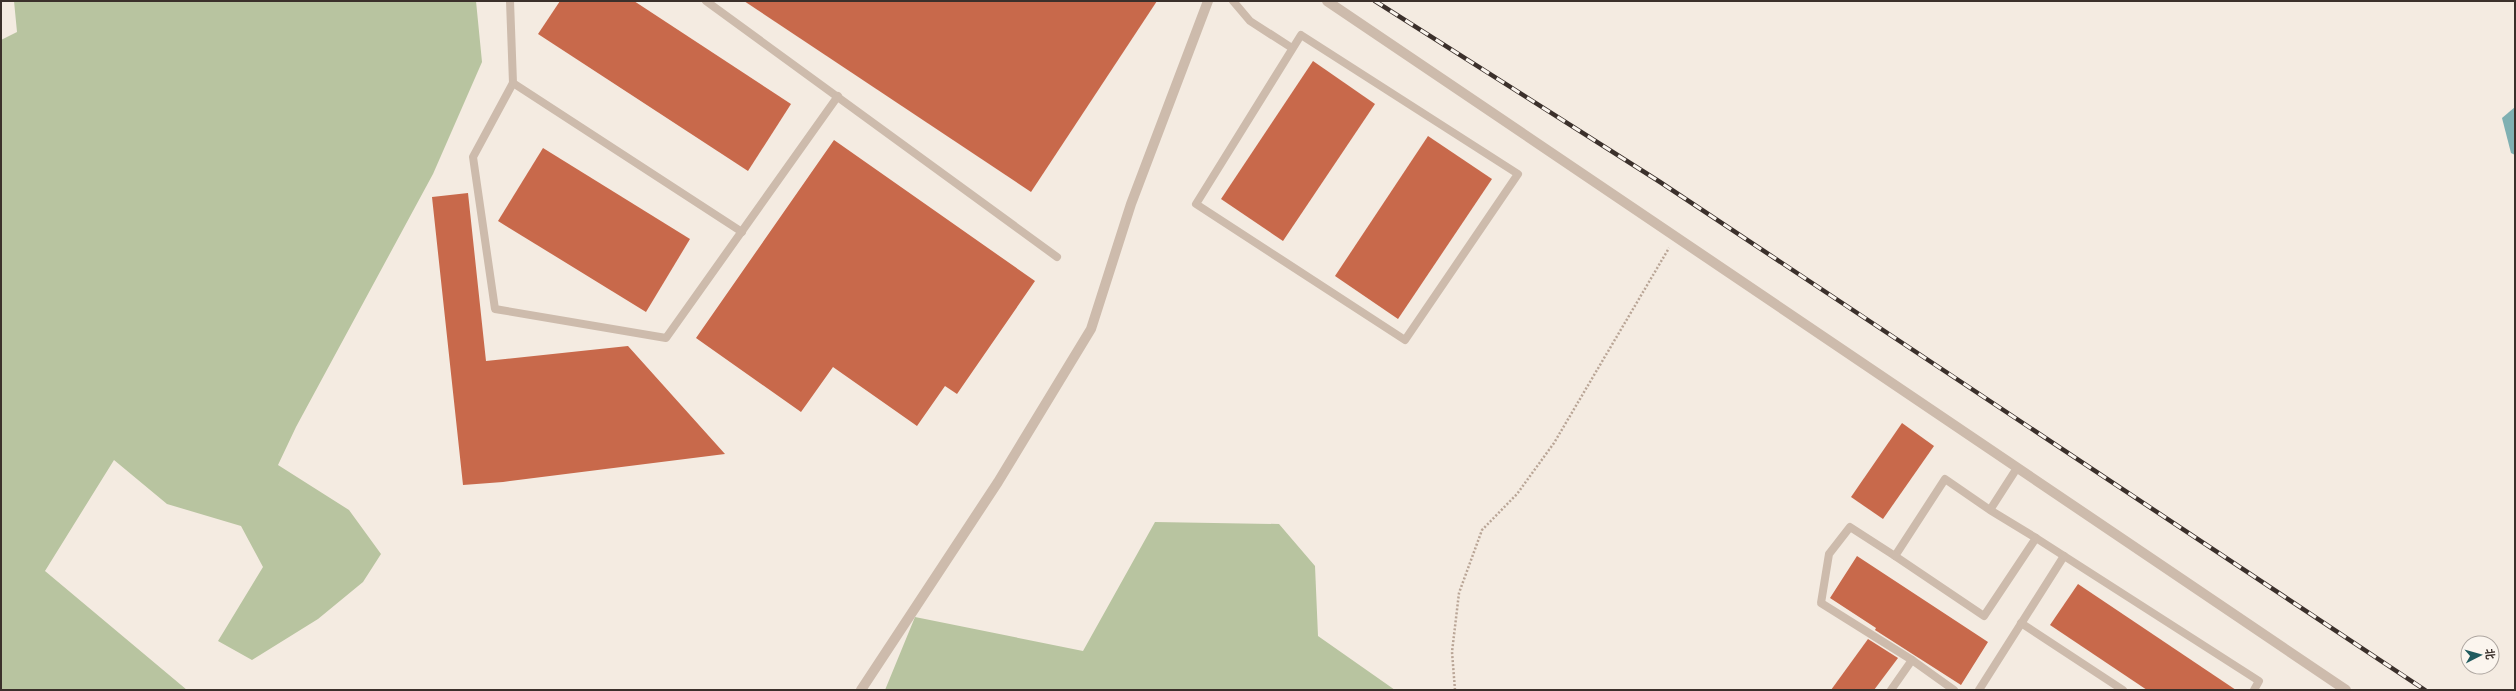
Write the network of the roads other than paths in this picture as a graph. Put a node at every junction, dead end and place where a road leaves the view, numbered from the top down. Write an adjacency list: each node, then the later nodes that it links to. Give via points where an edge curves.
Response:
1 (510, 1): 7 (lane)
2 (706, 1): 8 (lane)
3 (1208, 1): 18 (street, via 1131,204 1091,329 998,482)
4 (1233, 1): 6 (lane, via 1250,21)
5 (1327, 1): 11 (street)
6 (1292, 48): 6 (lane, via 1196,204 1405,340 1518,174 1301,35)
7 (513, 83): 9 (lane); 9 (lane, via 473,157 495,309 666,338)
8 (838, 96): 9 (lane); 10 (lane)
9 (742, 232)
10 (1057, 257)
11 (2018, 468): 12 (lane); 24 (street)
12 (1990, 510): 13 (lane); 14 (lane, via 1945,479)
13 (2036, 538): 14 (lane, via 1984,616); 15 (lane)
14 (1895, 556): 17 (lane, via 1850,527 1829,554 1821,603)
15 (2064, 556): 16 (lane); 23 (lane, via 2259,681)
16 (2021, 623): 21 (lane); 22 (lane)
17 (1912, 660): 19 (lane); 20 (lane)
18 (861, 690)
19 (1891, 690)
20 (1954, 690)
21 (1979, 690)
22 (2124, 690)
23 (2254, 690)
24 (2346, 690)

